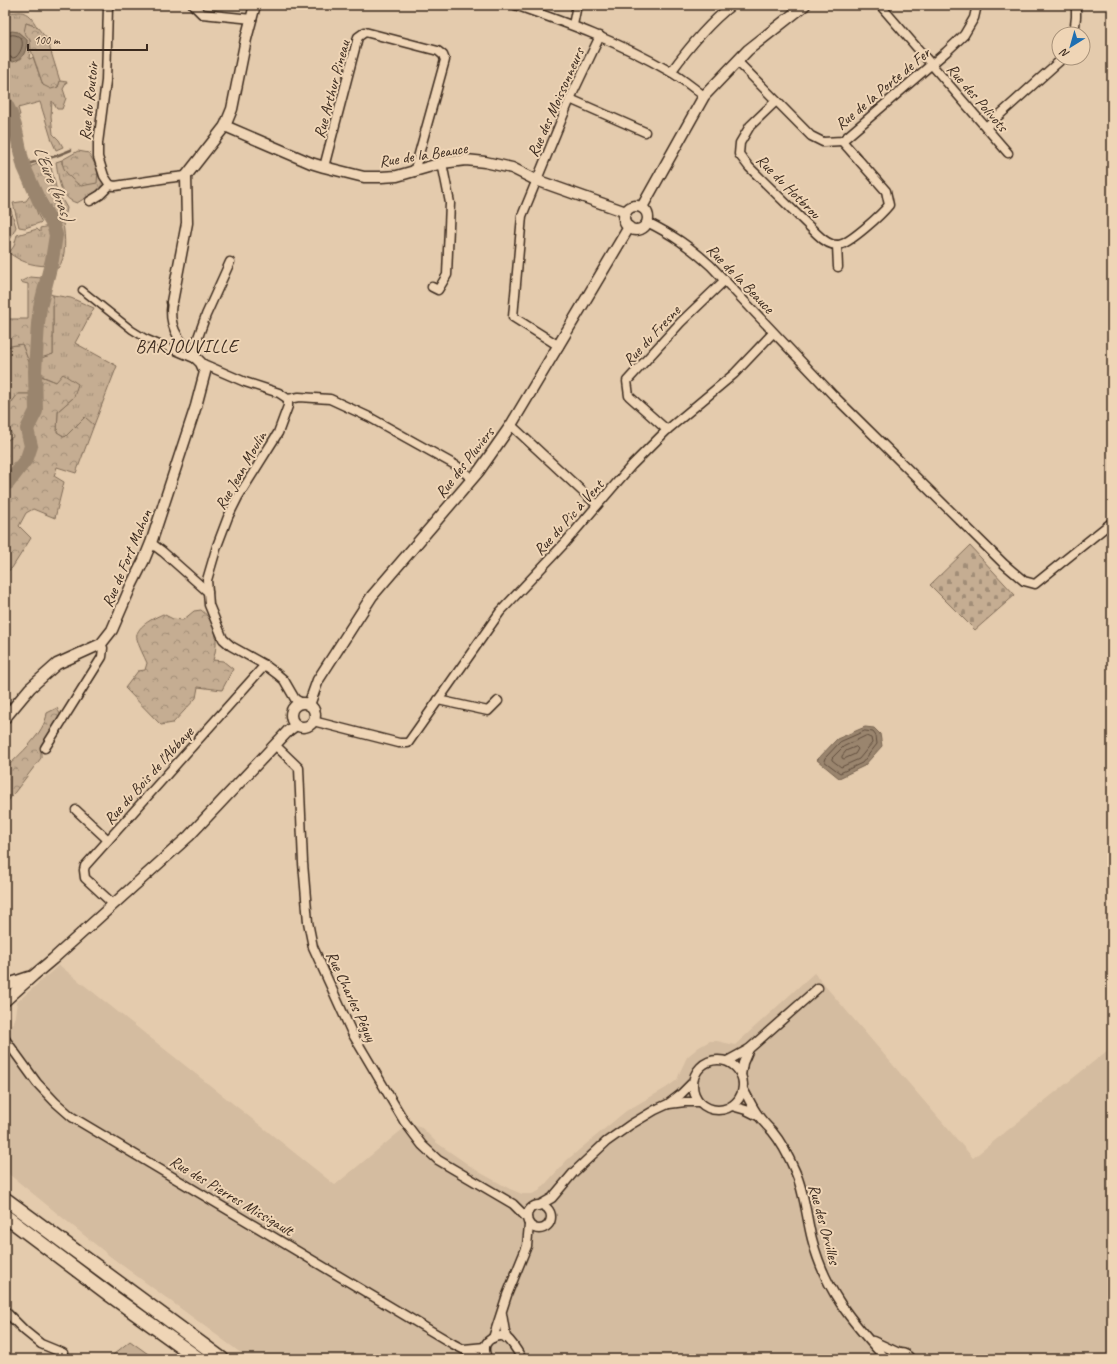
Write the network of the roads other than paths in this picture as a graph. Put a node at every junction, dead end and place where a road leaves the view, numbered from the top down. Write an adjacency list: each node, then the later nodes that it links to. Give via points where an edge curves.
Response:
1 (110, 5): 32 (street, Rue du Routoir, via 106,82 98,143 98,157)
2 (194, 5): 11 (street, via 202,14)
3 (255, 5): 11 (street)
4 (515, 5): 12 (street)
5 (577, 5): 12 (street)
6 (732, 5): 18 (street, via 708,25)
7 (805, 5): 15 (street)
8 (880, 5): 16 (street, Rue des Polivots)
9 (977, 5): 16 (street, Rue de la Porte de Fer, via 974,18 964,36)
10 (1076, 5): 13 (street)
11 (252, 19): 22 (street, via 232,109)
12 (573, 25): 14 (street)
13 (1075, 26)
14 (600, 36): 18 (street); 20 (street, Rue des Moissonneurs)
15 (737, 61): 19 (street); 21 (street, Rue de la Porte de Fer)
16 (931, 65): 23 (street, Rue des Polivots); 25 (street, Rue de la Porte de Fer)
17 (1054, 66): 23 (street)
18 (671, 72): 19 (street)
19 (704, 96): 34 (street)
20 (570, 99): 24 (street); 31 (street, Rue des Moissonneurs)
21 (776, 101): 25 (street, Rue de la Porte de Fer, via 811,136 823,142); 38 (street, Rue du Hotbrou, via 750,126 740,143 739,154 824,241)
22 (225, 126): 28 (street, Rue de la Beauce); 30 (street)
23 (986, 128): 26 (street, Rue des Polivots)
24 (645, 132)
25 (842, 141): 38 (street, via 886,191 889,205 847,242)
26 (1008, 153)
27 (442, 163): 29 (street, Rue de la Beauce); 31 (street, Rue de la Beauce, via 466,160 484,162 512,168); 42 (street, via 450,203 447,275 438,290)
28 (324, 167): 29 (street, Rue de la Beauce, via 364,177 397,176); 29 (street, Rue Arthur Pineau, via 358,37 365,32 438,51 445,60)
29 (414, 172)
30 (186, 176): 32 (street); 44 (street, via 187,222)
31 (536, 180): 35 (street, Rue de la Beauce); 46 (street, Rue des Moissonneurs, via 522,216 513,317)
32 (110, 185): 33 (street)
33 (90, 200)
34 (642, 207): 35 (street, via 630,207); 36 (street, via 647,212)
35 (626, 212): 37 (street, via 625,221)
36 (647, 222): 37 (street, via 641,229); 41 (street, Rue de la Beauce, via 691,248)
37 (630, 227): 46 (street, Rue des Pluviers)
38 (837, 245): 40 (street)
39 (230, 262): 47 (street)
40 (838, 267)
41 (725, 280): 45 (street, Rue de la Beauce); 51 (street, Rue du Fresne, via 681,322 627,381 629,396)
42 (432, 287)
43 (82, 290): 48 (street, via 145,338)
44 (172, 302): 47 (street, via 172,322 179,340)
45 (773, 332): 51 (street, Rue du Pic à Vent, via 734,374); 54 (street, Rue de la Beauce, via 832,395 1004,564 1024,580 1035,584)
46 (559, 346): 50 (street, Rue des Pluviers)
47 (192, 354): 48 (street)
48 (201, 363): 49 (street, via 279,393); 55 (street, Rue de Fort Mahon, via 205,372 196,406)
49 (288, 399): 52 (street, via 330,399 369,417 456,466); 56 (street, Rue Jean Moulin, via 278,433 228,516 207,580)
50 (511, 425): 52 (street, Rue des Pluviers); 53 (street)
51 (667, 430): 53 (street, Rue du Pic à Vent, via 632,465)
52 (472, 479): 61 (street, Rue des Pluviers, via 372,596 318,680)
53 (597, 506): 59 (street, Rue du Pic à Vent, via 500,612)
54 (1112, 522)
55 (151, 543): 56 (street); 57 (street, Rue de Fort Mahon, via 112,630)
56 (208, 592): 58 (street, Rue Jean Moulin, via 209,605 223,639)
57 (101, 644): 62 (street, Rue de Fort Mahon, via 56,664 30,688); 66 (street, via 102,657)
58 (265, 665): 61 (street, Rue Jean Moulin, via 284,680 295,700); 68 (street, Rue du Bois de l'Abbaye)
59 (438, 700): 60 (street, via 488,711); 63 (street, Rue du Pic à Vent, via 408,743 399,743)
60 (498, 701)
61 (306, 704): 63 (street, via 314,710); 64 (street, via 296,706 292,712 292,719)
62 (5, 718)
63 (313, 721): 64 (street, via 307,726)
64 (296, 725): 65 (street)
65 (275, 745): 69 (street, via 190,836); 86 (street, Rue Charles Péguy, via 299,768 308,922 313,947 352,1033 404,1121 422,1145 438,1160)
66 (45, 748)
67 (76, 810): 68 (street)
68 (108, 840): 69 (street, Rue du Bois de l'Abbaye, via 84,870 85,878)
69 (113, 904): 70 (street)
70 (34, 975): 71 (street); 73 (street)
71 (5, 985)
72 (818, 988): 75 (street)
73 (5, 1002)
74 (6, 1038): 100 (street, Rue des Pierres Missigault, via 37,1083 72,1117)
75 (750, 1049): 76 (street); 77 (street)
76 (727, 1061): 77 (street); 78 (street, via 716,1059 705,1062 696,1070)
77 (741, 1074): 79 (street)
78 (692, 1083): 80 (street); 81 (street)
79 (743, 1088): 82 (street); 83 (street, Rue des Orvilles)
80 (699, 1102): 81 (street); 82 (street, via 711,1110)
81 (668, 1104): 84 (street, via 606,1142 574,1172)
82 (732, 1106): 83 (street, Rue des Orvilles)
83 (758, 1116): 96 (street, Rue des Orvilles, via 782,1146 796,1172 803,1192 811,1237 828,1284 842,1307)
84 (552, 1198): 87 (street); 88 (street)
85 (5, 1200): 104 (main road)
86 (514, 1204): 87 (street, Rue Charles Péguy); 91 (street, Rue Charles Péguy)
87 (536, 1206): 88 (street, via 547,1209); 91 (street, via 529,1211)
88 (550, 1215): 92 (street, via 549,1224)
89 (5, 1216): 90 (main road)
90 (10, 1222): 103 (main road)
91 (528, 1222): 92 (street, via 534,1228); 93 (street)
92 (540, 1229): 93 (street)
93 (527, 1246): 95 (street)
94 (5, 1311): 102 (street, via 24,1332 41,1344 63,1353)
95 (502, 1311): 97 (street); 98 (street)
96 (867, 1337): 101 (street, Rue des Orvilles); 108 (street, Rue des Orvilles)
97 (493, 1338): 98 (street); 99 (street)
98 (506, 1338): 107 (street)
99 (485, 1347): 100 (street); 106 (street)
100 (464, 1349): 105 (street, Rue des Pierres Missigault)
101 (899, 1353): 109 (street); 110 (street, Rue des Orvilles, via 906,1354)
102 (56, 1359)
103 (199, 1359)
104 (222, 1359)
105 (482, 1359)
106 (487, 1359)
107 (522, 1359)
108 (886, 1359)
109 (891, 1359)
110 (911, 1359)

